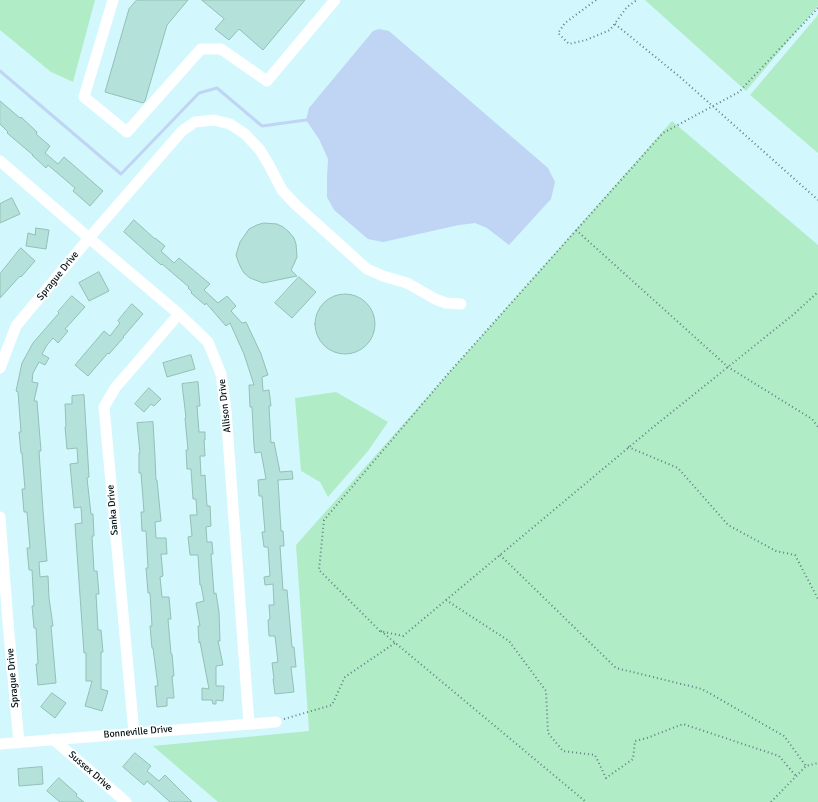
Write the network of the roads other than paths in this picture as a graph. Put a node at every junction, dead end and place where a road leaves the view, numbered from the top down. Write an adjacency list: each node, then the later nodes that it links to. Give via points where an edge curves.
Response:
1 (113, 0): 2 (street, via 84,96 127,132 200,49 221,49 267,81)
2 (335, 0)
3 (0, 162): 4 (street, Allison Drive)
4 (89, 238): 5 (street, Sprague Drive, via 182,131 195,122 214,120 230,124 245,134 260,150 282,190 368,269 407,283 435,299); 6 (street, Allison Drive); 7 (street, Sprague Drive, via 16,326)
5 (461, 304)
6 (179, 314): 11 (street, Allison Drive, via 208,342 221,374 226,411); 12 (street, Sanka Drive, via 115,388 104,407)
7 (0, 368)
8 (0, 517): 9 (street, Sprague Drive)
9 (4, 624): 14 (street, Sprague Drive)
10 (276, 722): 11 (street, Bonneville Drive)
11 (249, 724): 12 (street, Bonneville Drive)
12 (134, 733): 13 (street, Bonneville Drive)
13 (53, 739): 14 (street, Bonneville Drive); 16 (street, Sussex Drive)
14 (19, 743): 15 (street, Bonneville Drive)
15 (0, 744)
16 (126, 802)

